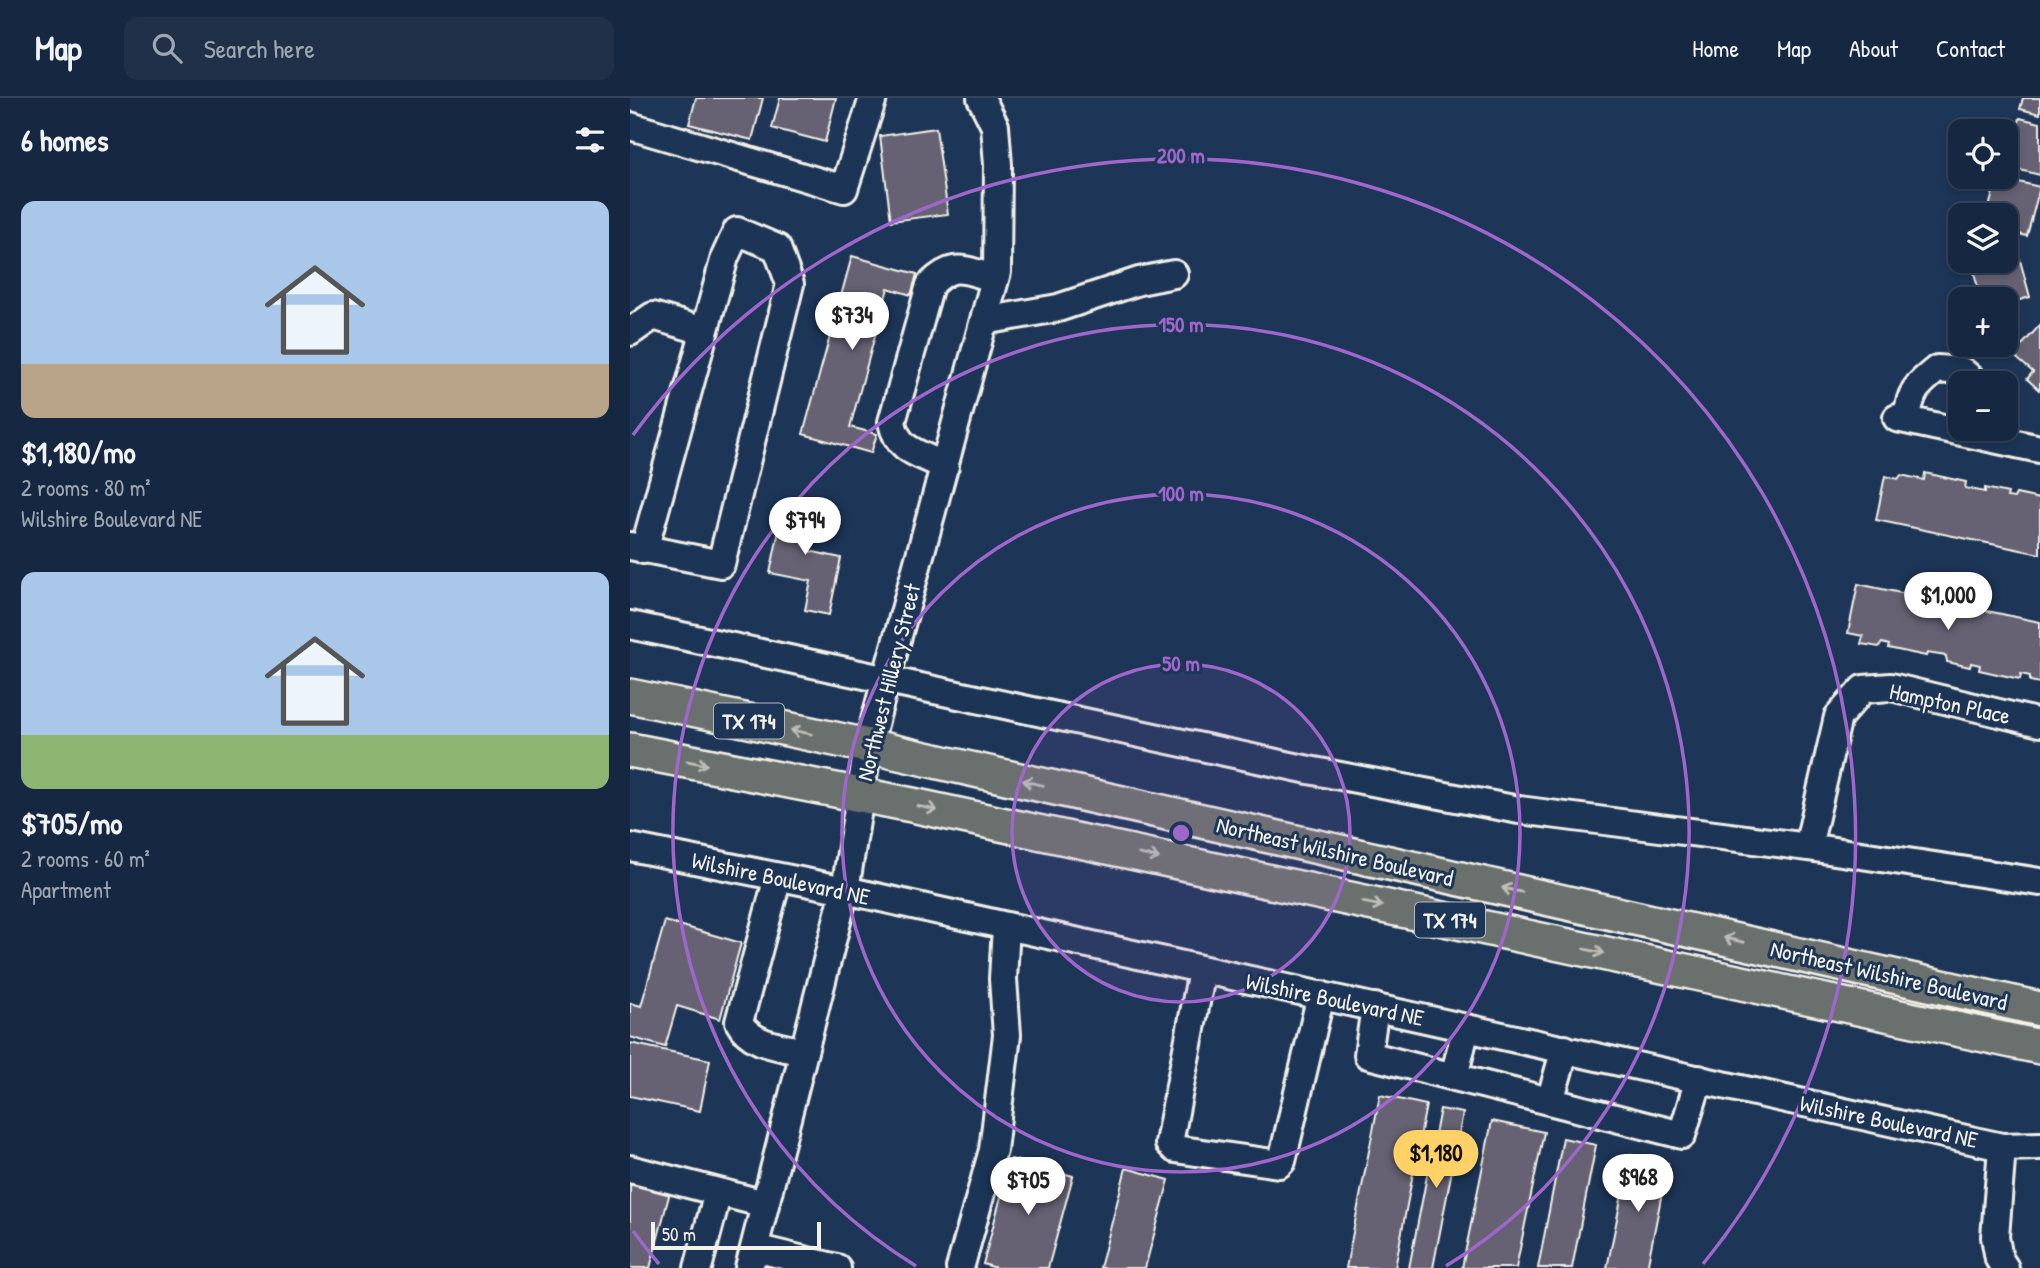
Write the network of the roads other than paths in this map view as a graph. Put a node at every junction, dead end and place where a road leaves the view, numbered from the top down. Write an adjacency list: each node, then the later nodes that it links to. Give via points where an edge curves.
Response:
1 (873, 98): 3 (street, via 844,189)
2 (981, 98): 5 (street, Northwest Hillery Street, via 995,126)
3 (630, 126)
4 (1174, 274): 6 (street, via 1058,308)
5 (995, 278): 6 (street, Northwest Hillery Street); 13 (street, via 954,269 944,271 930,285 892,422 901,445)
6 (984, 321): 13 (street, Northwest Hillery Street)
7 (704, 331): 8 (street, via 653,316); 14 (street); 14 (street, via 737,231 778,248 790,284 721,564)
8 (630, 332)
9 (1962, 371): 10 (street, via 1937,369 1916,386 1902,419)
10 (1948, 427)
11 (2012, 441): 12 (street)
12 (2040, 449)
13 (945, 466): 16 (street, Northwest Hillery Street)
14 (637, 548)
15 (630, 625): 16 (street)
16 (886, 681): 19 (street, Northwest Hillery Street); 23 (street, via 1519,810)
17 (630, 696): 19 (main road, Northeast Wilshire Boulevard / TX 174, one-way to 17)
18 (2040, 723): 23 (street, Hampton Place, via 1891,687 1863,689 1838,717)
19 (868, 746): 21 (street, Northwest Hillery Street); 31 (main road, Northeast Wilshire Boulevard, one-way to 19)
20 (630, 750): 21 (main road, Northeast Wilshire Boulevard / TX 174, one-way to 21)
21 (860, 794): 26 (street, Northwest Hillery Street); 33 (main road, Northeast Wilshire Boulevard / TX 174, one-way to 33)
22 (630, 847): 24 (street, Wilshire Boulevard NE)
23 (1808, 847): 25 (street)
24 (778, 877): 26 (street, Wilshire Boulevard NE); 35 (street, via 739,1022 746,1034 757,1040)
25 (2040, 882)
26 (845, 890): 27 (street, Wilshire Boulevard NE); 35 (street, Northwest Hillery Street)
27 (1006, 926): 28 (street, Wilshire Boulevard NE); 47 (street, via 1007,1035 993,1150)
28 (1202, 971): 29 (street, Wilshire Boulevard NE); 29 (street, via 1169,1143 1175,1149 1282,1161)
29 (1321, 995): 30 (street, Wilshire Boulevard NE)
30 (1375, 1007): 32 (street, Wilshire Boulevard NE); 36 (street, via 1368,1055)
31 (2040, 1009)
32 (1466, 1028): 34 (street, Wilshire Boulevard NE); 36 (street)
33 (2040, 1047)
34 (1565, 1049): 37 (street, Wilshire Boulevard NE); 38 (street)
35 (803, 1052): 43 (street, Northwest Hillery Street)
36 (1454, 1077): 38 (street)
37 (1699, 1079): 38 (street, via 1682,1135); 40 (street, Wilshire Boulevard NE)
38 (1550, 1101)
39 (2040, 1146): 40 (street, Wilshire Boulevard NE)
40 (2002, 1147): 48 (street, via 1995,1237)
41 (630, 1169): 42 (street)
42 (718, 1192): 43 (street); 45 (street)
43 (765, 1205): 44 (street, Northwest Hillery Street)
44 (752, 1258): 46 (street)
45 (698, 1268)
46 (837, 1268)
47 (960, 1268)
48 (2005, 1268)

